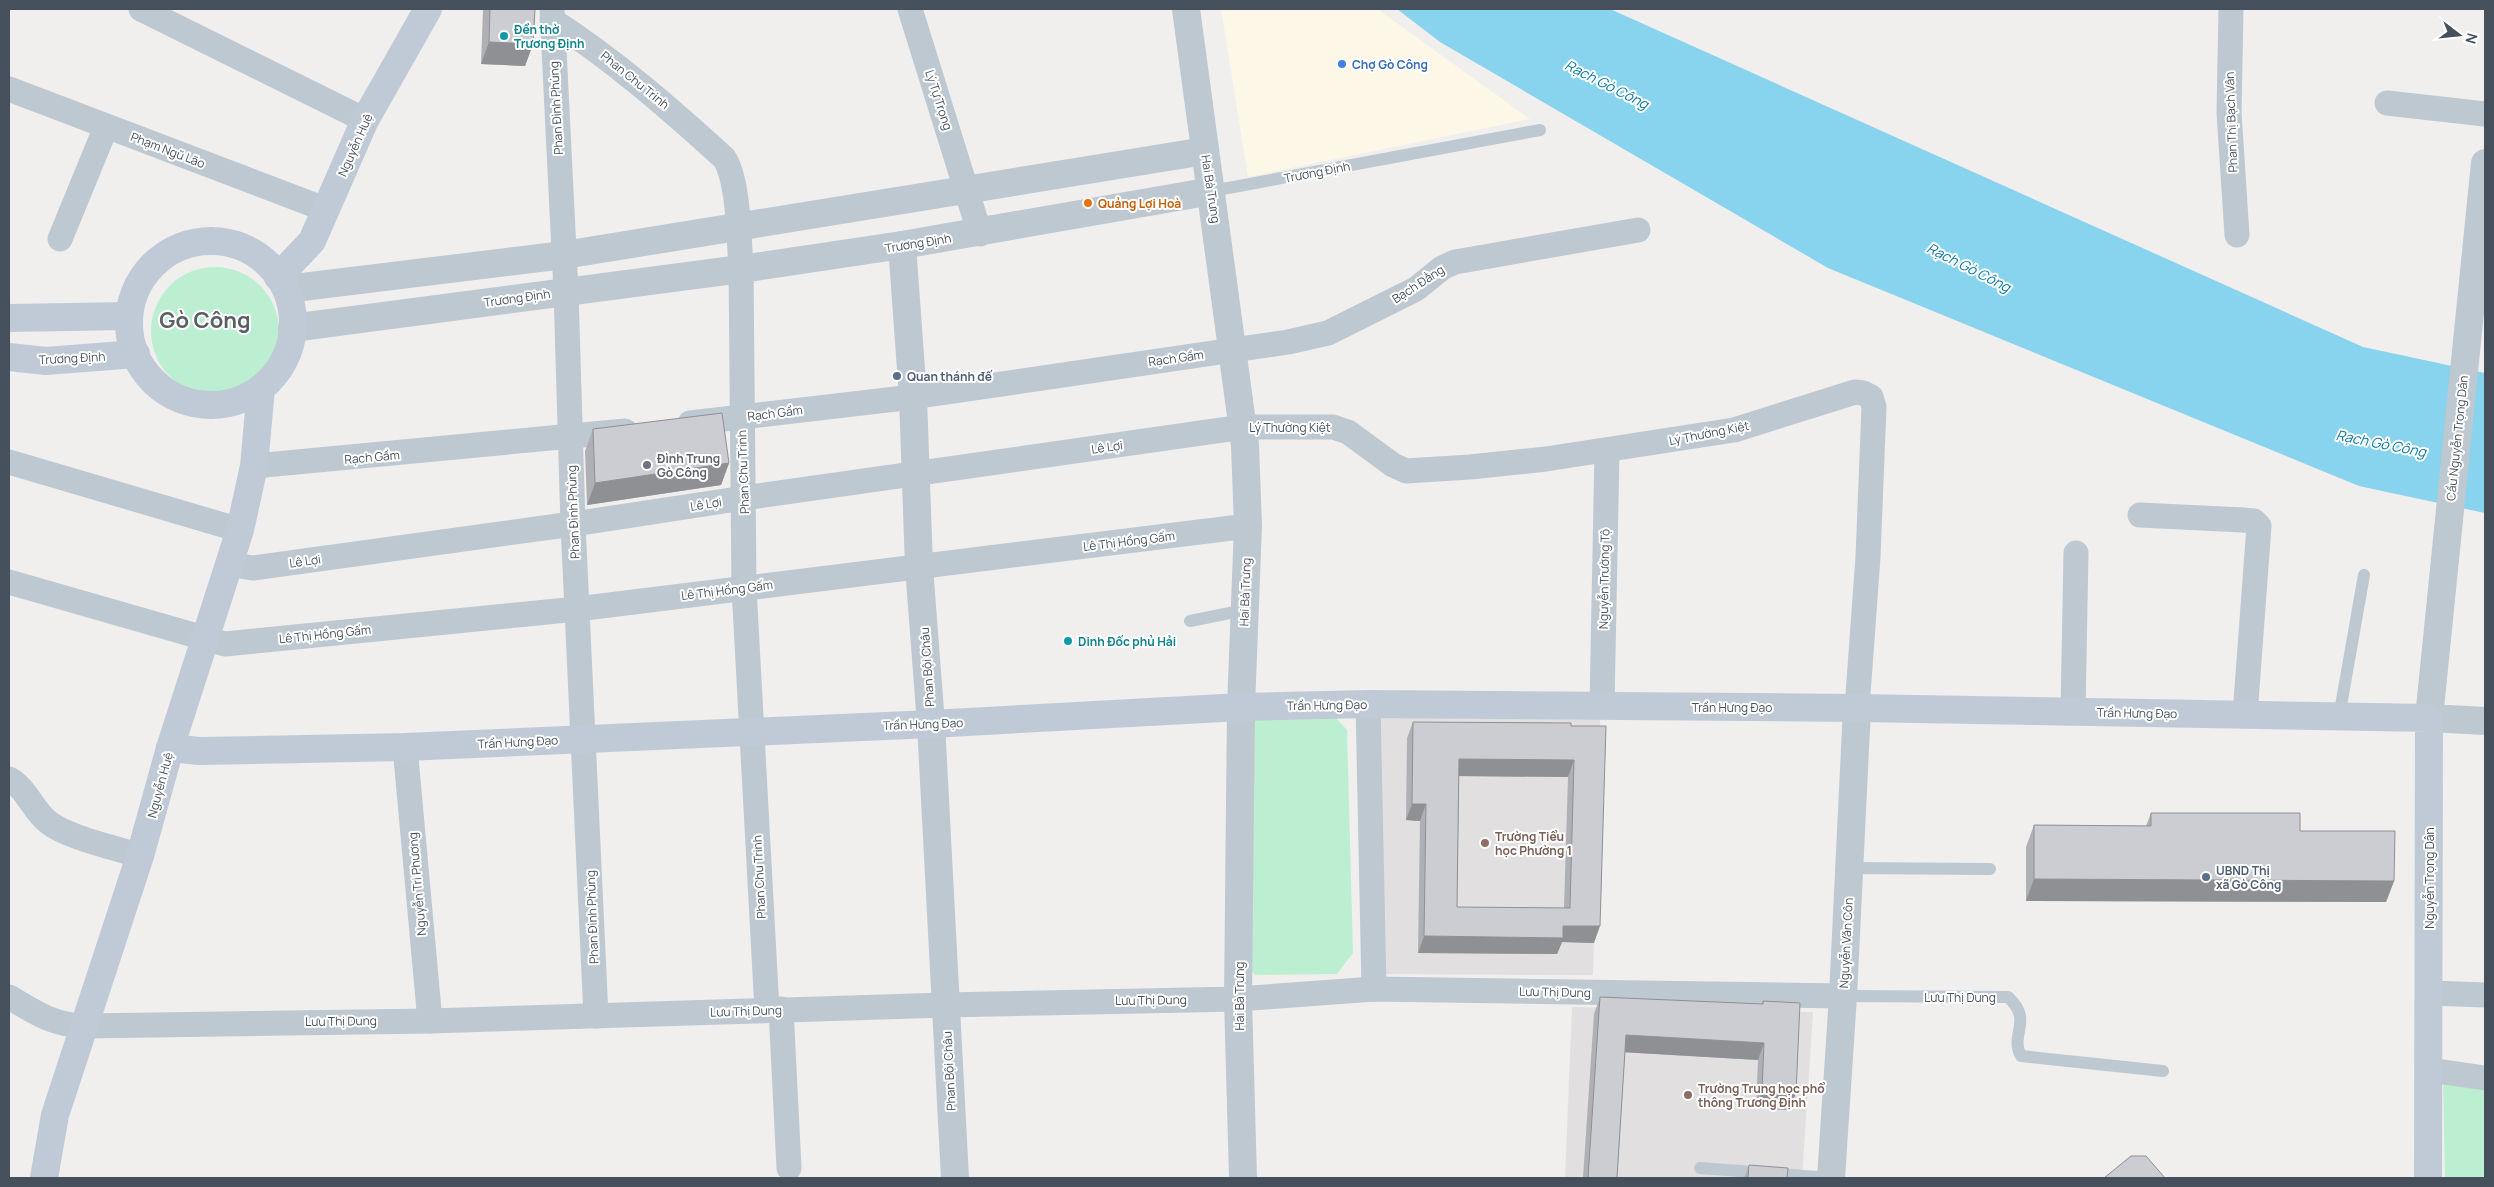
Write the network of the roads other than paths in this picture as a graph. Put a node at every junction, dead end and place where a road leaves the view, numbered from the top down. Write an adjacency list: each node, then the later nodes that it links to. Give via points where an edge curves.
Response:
1 (141, 9): 10 (street)
2 (428, 9): 10 (main road, Nguyễn Huệ)
3 (910, 9): 15 (street, Lý Tự Trọng)
4 (1186, 9): 13 (street, Hai Bà Trưng)
5 (2231, 9): 21 (street, Phan Thị Bạch Vân, via 2228,113)
6 (552, 14): 18 (street, Phan Chu Trinh, via 669,108 724,158 730,167); 24 (street, Phan Đình Phùng)
7 (9, 89): 11 (street, Phạm Ngũ Lão)
8 (2387, 103): 9 (street)
9 (2485, 114)
10 (365, 120): 17 (main road, Nguyễn Huệ)
11 (106, 127): 17 (street, Phạm Ngũ Lão); 22 (street)
12 (1540, 130): 16 (lane, Trương Định)
13 (1205, 151): 15 (street); 16 (street, Hai Bà Trưng)
14 (2485, 163): 52 (street, Cầu Nguyễn Trọng Dân)
15 (968, 191): 18 (street); 20 (street, Lý Tự Trọng)
16 (1212, 191): 20 (street, Trương Định); 31 (street, Hai Bà Trưng)
17 (326, 210): 26 (main road, Nguyễn Huệ, via 312,241)
18 (738, 226): 24 (street); 25 (street, Phan Chu Trinh)
19 (1638, 230): 31 (street, Bạch Đằng, via 1455,262 1416,289 1328,333)
20 (980, 234): 23 (street, Trương Định)
21 (2237, 235)
22 (60, 239)
23 (902, 245): 25 (street, Trương Định); 35 (street, Phan Bội Châu)
24 (564, 255): 26 (street); 27 (street, Phan Đình Phùng)
25 (742, 269): 27 (street, Trương Định); 36 (street, Phan Chu Trinh)
26 (282, 283): 28 (main road, via 272,267 250,250 224,241 198,241 172,250 150,267 136,290); 30 (main road, via 293,316)
27 (566, 291): 30 (street, Trương Định); 38 (street, Phan Đình Phùng)
28 (129, 316): 29 (main road); 32 (main road, via 131,343)
29 (9, 318)
30 (292, 328): 34 (main road, via 291,343 280,368)
31 (1234, 349): 35 (street, Rạch Gầm); 37 (street, Hai Bà Trưng)
32 (136, 354): 33 (main road, Trương Định, via 46,361); 34 (main road, via 142,368 160,388 184,401 211,406 237,401)
33 (9, 357)
34 (261, 388): 41 (main road, Nguyễn Huệ)
35 (913, 397): 36 (street, Rạch Gầm); 42 (street, Phan Bội Châu)
36 (741, 417): 38 (street, Rạch Gầm); 43 (street, Phan Chu Trinh)
37 (1243, 427): 39 (street, Lý Thường Kiệt, via 1333,427 1348,432 1406,471 1470,468); 42 (street, Lê Lợi); 46 (street, Hai Bà Trưng)
38 (570, 438): 41 (street, Rạch Gầm); 45 (street, Phan Đình Phùng)
39 (1607, 451): 60 (street, Nguyễn Trường Tộ); 62 (street, Lý Thường Kiệt, via 1734,430 1843,394 1863,393 1872,398 1868,557)
40 (9, 462): 47 (street)
41 (254, 466): 47 (main road, Nguyễn Huệ)
42 (916, 474): 43 (street, Lê Lợi); 50 (street, Phan Bội Châu)
43 (744, 498): 45 (street, Lê Lợi); 54 (street, Phan Chu Trinh)
44 (2140, 515): 64 (street, via 2254,521 2259,526)
45 (573, 524): 49 (street, Lê Lợi, via 254,568); 55 (street, Phan Đình Phùng)
46 (1248, 526): 50 (street, Lê Thị Hồng Gấm); 56 (street, Hai Bà Trưng)
47 (240, 530): 49 (main road, Nguyễn Huệ)
48 (2076, 553): 63 (street)
49 (228, 564): 58 (main road, Nguyễn Huệ)
50 (919, 567): 54 (street, Lê Thị Hồng Gấm); 68 (street, Phan Bội Châu)
51 (2364, 575): 65 (lane)
52 (2443, 579): 66 (street, Nguyễn Trọng Dân)
53 (9, 582): 58 (street, Lê Thị Hồng Gấm)
54 (744, 588): 55 (street, Lê Thị Hồng Gấm); 69 (street, Phan Chu Trinh)
55 (577, 609): 58 (street, Lê Thị Hồng Gấm, via 225,644); 70 (street, Phan Đình Phùng)
56 (1244, 610): 57 (lane); 61 (street, Hai Bà Trưng)
57 (1190, 621)
58 (207, 638): 72 (main road, Nguyễn Huệ)
59 (1368, 704): 60 (main road, Trần Hưng Đạo); 61 (main road, Trần Hưng Đạo); 77 (street)
60 (1602, 706): 62 (main road, Trần Hưng Đạo)
61 (1241, 707): 68 (main road, Trần Hưng Đạo); 82 (street, Hai Bà Trưng)
62 (1857, 708): 63 (main road, Trần Hưng Đạo); 75 (street, Nguyễn Văn Côn)
63 (2073, 712): 64 (main road, Trần Hưng Đạo)
64 (2245, 716): 65 (main road, Trần Hưng Đạo)
65 (2339, 717): 66 (main road, Trần Hưng Đạo)
66 (2429, 718): 67 (street, Trần Hưng Đạo); 78 (main road, Nguyễn Trọng Dân)
67 (2485, 721)
68 (931, 724): 69 (main road, Trần Hưng Đạo); 83 (street, Phan Bội Châu)
69 (751, 730): 70 (main road, Trần Hưng Đạo); 84 (street, Phan Chu Trinh)
70 (584, 739): 71 (main road, Trần Hưng Đạo); 85 (street, Phan Đình Phùng)
71 (405, 747): 72 (main road, Trần Hưng Đạo, via 199,751); 86 (street, Nguyễn Tri Phương)
72 (170, 748): 74 (main road, Nguyễn Huệ)
73 (9, 779): 74 (street, via 23,789 38,812 58,828)
74 (140, 856): 87 (main road, Nguyễn Huệ)
75 (1849, 868): 76 (lane); 80 (street, Nguyễn Văn Côn)
76 (1990, 869)
77 (1374, 989): 80 (street, Lưu Thị Dung); 82 (street, Lưu Thị Dung)
78 (2430, 993): 79 (street); 88 (main road, Nguyễn Trọng Dân)
79 (2485, 995)
80 (1844, 996): 89 (lane, Lưu Thị Dung, via 2008,997 2022,1017 2017,1049 2021,1056); 96 (street, Nguyễn Văn Côn)
81 (9, 997): 87 (street, Lưu Thị Dung, via 59,1023)
82 (1238, 999): 83 (street, Lưu Thị Dung); 95 (street, Hai Bà Trưng)
83 (945, 1005): 84 (street, Lưu Thị Dung); 94 (street, Phan Bội Châu)
84 (774, 1010): 85 (street, Lưu Thị Dung); 91 (street, Phan Chu Trinh)
85 (596, 1016): 86 (street, Lưu Thị Dung)
86 (430, 1021): 87 (street, Lưu Thị Dung)
87 (85, 1026): 93 (main road, Nguyễn Huệ, via 55,1116)
88 (2430, 1070): 90 (street); 97 (main road, Nguyễn Trọng Dân)
89 (2163, 1071)
90 (2485, 1078)
91 (789, 1168)
92 (1700, 1168): 96 (lane)
93 (44, 1178)
94 (955, 1178)
95 (1243, 1178)
96 (1830, 1178)
97 (2428, 1178)

